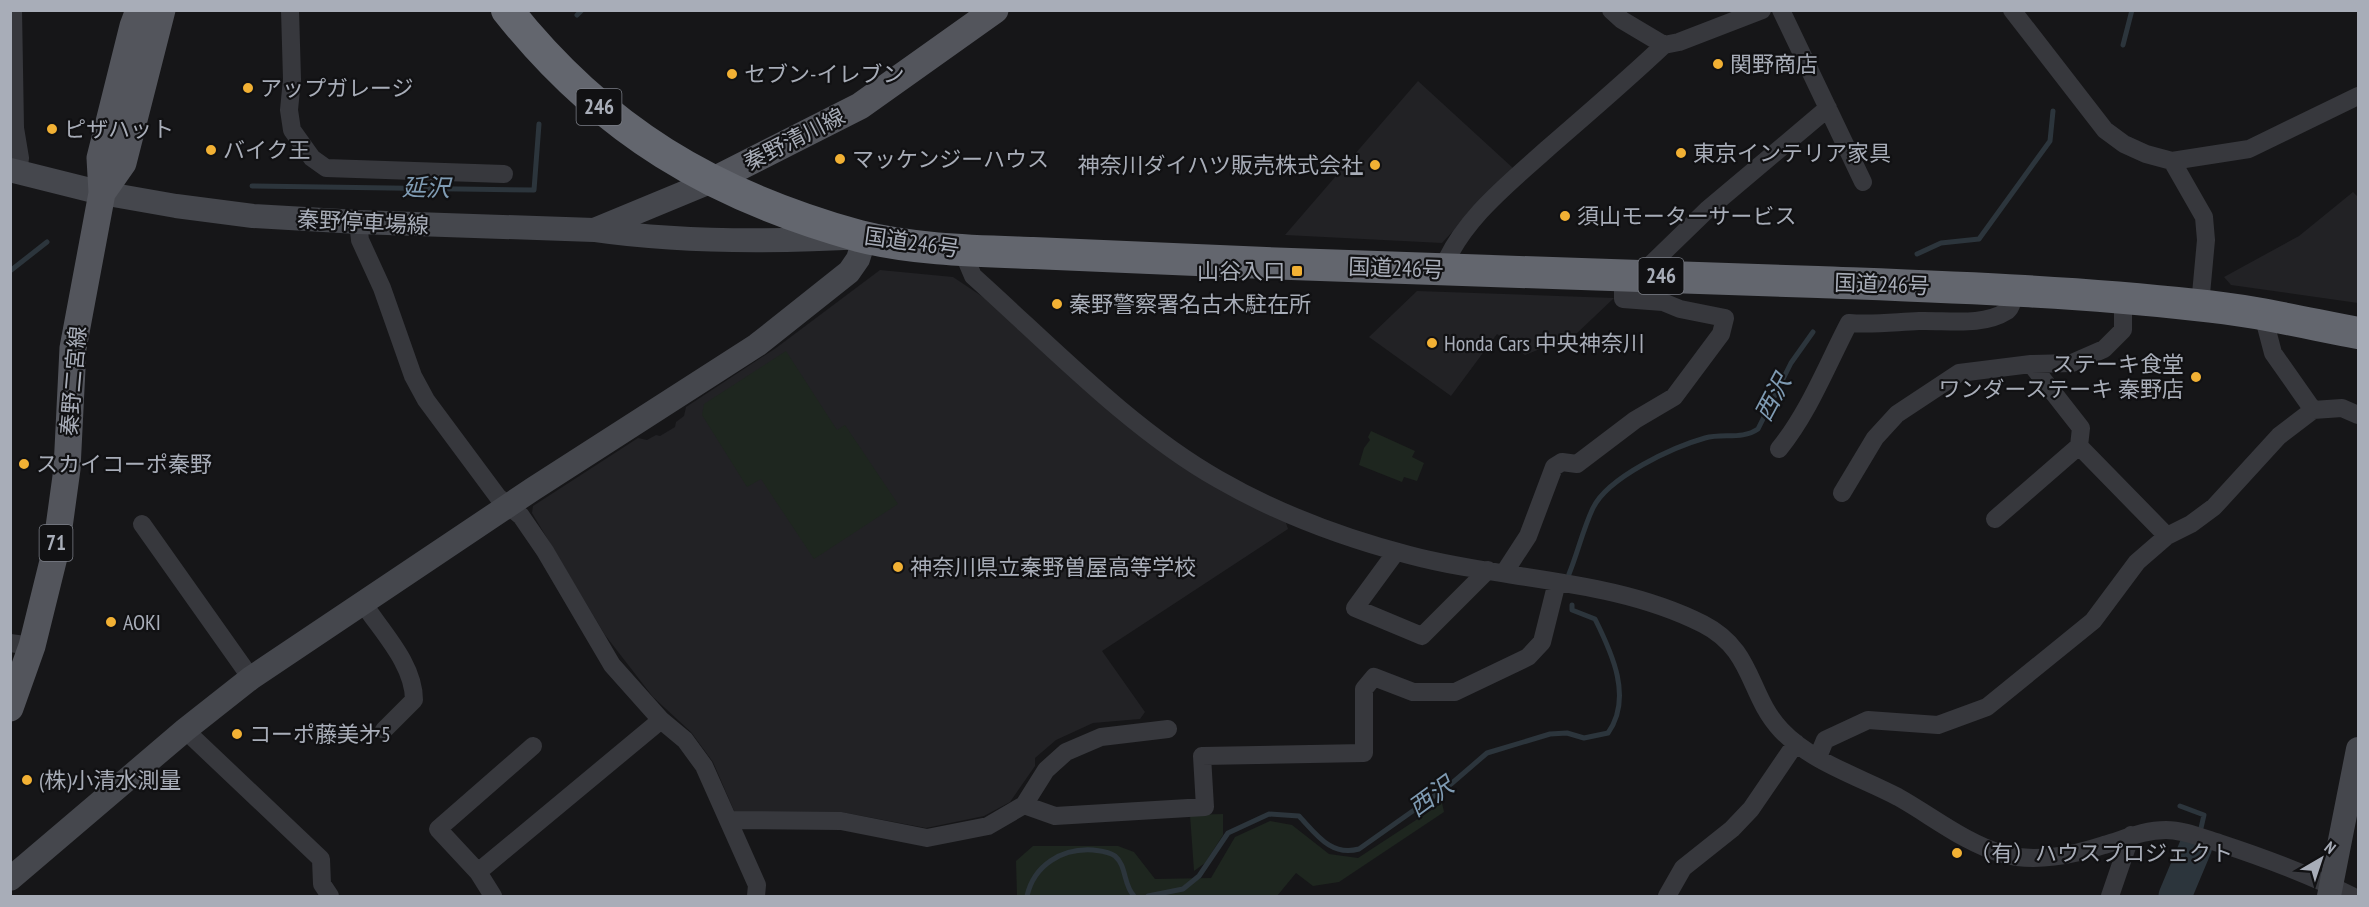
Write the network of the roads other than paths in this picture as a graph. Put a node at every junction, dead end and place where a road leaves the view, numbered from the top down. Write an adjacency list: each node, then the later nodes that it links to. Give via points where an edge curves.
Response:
1 (13, 10): 15 (street, via 15,128 20,158)
2 (162, 10): 19 (main road, 71, via 123,163)
3 (290, 10): 16 (street, via 292,130 312,158 333,169)
4 (507, 10): 17 (highway, 国道246号 / 246, via 541,54 615,121)
5 (995, 10): 17 (main road, 秦野清川線, via 860,106)
6 (1611, 10): 11 (street)
7 (1762, 10): 11 (street)
8 (1781, 10): 13 (street)
9 (2012, 10): 14 (street, via 2105,130 2145,154)
10 (134, 16): 19 (main road, 71, via 100,158)
11 (1664, 45): 24 (street, via 1504,188 1465,229)
12 (2358, 96): 14 (street, via 2248,149)
13 (1828, 108): 18 (street); 25 (street)
14 (2172, 161): 28 (street, via 2204,217 2206,240)
15 (14, 171): 19 (street, 秦野停車場線)
16 (504, 174)
17 (710, 182): 21 (street, 秦野停車場線); 22 (highway, 国道246号 / 246)
18 (1863, 182)
19 (102, 193): 20 (street, 秦野停車場線, via 253,216); 45 (main road, 秦野二宮線 / 71, via 73,348 67,469 56,549)
20 (358, 222): 21 (street, 秦野停車場線); 37 (street, via 360,240 417,384 453,438)
21 (594, 230): 22 (street, via 671,238)
22 (865, 237): 23 (highway, 国道246号 / 246); 37 (street, via 858,260 849,272 757,345)
23 (962, 250): 24 (highway, 国道246号 / 246); 41 (street, via 973,276 1141,426 1217,479 1321,528)
24 (1442, 270): 25 (highway, 国道246号 / 246)
25 (1632, 275): 26 (highway, 国道246号 / 246); 42 (street, via 1623,299 1663,302 1725,318 1721,334 1674,397 1635,420 1577,464 1562,462 1554,467 1528,536)
26 (2014, 289): 27 (highway, 国道246号 / 246); 35 (street, via 2007,311 1979,321 1879,326 1849,323 1797,423)
27 (2123, 298): 28 (highway, 国道246号 / 246); 31 (street, via 2123,330 2104,350 2072,363)
28 (2200, 305): 29 (highway, 国道246号 / 246)
29 (2263, 315): 30 (highway, 国道246号 / 246); 32 (street, via 2273,353)
30 (2358, 333)
31 (2031, 364): 34 (street, via 2081,428); 36 (street, via 1959,373 1897,414 1875,438)
32 (2313, 410): 33 (street, via 2342,408); 40 (street, via 2279,436 2214,507)
33 (2358, 415)
34 (2079, 446): 38 (street); 40 (street)
35 (1779, 448)
36 (1842, 493)
37 (508, 506): 44 (street); 48 (street, via 521,516 545,551 612,665)
38 (1995, 519)
39 (142, 524): 46 (street)
40 (2167, 536): 55 (street, via 2137,562 2093,621 1987,707 1938,725 1868,720 1826,740)
41 (1396, 552): 42 (street); 42 (street, via 1355,608 1422,636)
42 (1496, 571): 43 (street)
43 (1557, 582): 52 (street, via 1600,589 1704,624 1722,636 1740,654 1779,729); 56 (street, via 1542,642 1528,657 1455,692 1413,693 1374,677 1364,689 1364,753 1202,756 1205,807 1055,816)
44 (363, 603): 46 (street); 51 (street, via 414,686 414,700)
45 (21, 644): 47 (main road, 秦野二宮線 / 71)
46 (251, 678): 50 (street)
47 (10, 708)
48 (661, 720): 57 (street, via 685,740 704,766); 59 (street)
49 (1168, 729): 56 (street, via 1101,737 1066,752 1046,770)
50 (185, 730): 60 (street); 61 (street, via 321,859)
51 (384, 730)
52 (1796, 743): 55 (street); 65 (street, via 1751,808 1732,829 1683,868)
53 (534, 746): 59 (street, via 438,829)
54 (2358, 749): 62 (street)
55 (1818, 757): 58 (street, via 1978,844 2004,854 2027,858 2069,854)
56 (1024, 805): 57 (street, via 988,826 927,838 841,821)
57 (730, 820): 64 (street, via 737,845 757,885)
58 (2131, 835): 62 (street, via 2165,830 2190,834 2258,856); 66 (street)
59 (478, 872): 63 (street)
60 (10, 879)
61 (321, 893)
62 (2338, 893)
63 (493, 897)
64 (756, 897)
65 (1667, 897)
66 (2110, 897)

